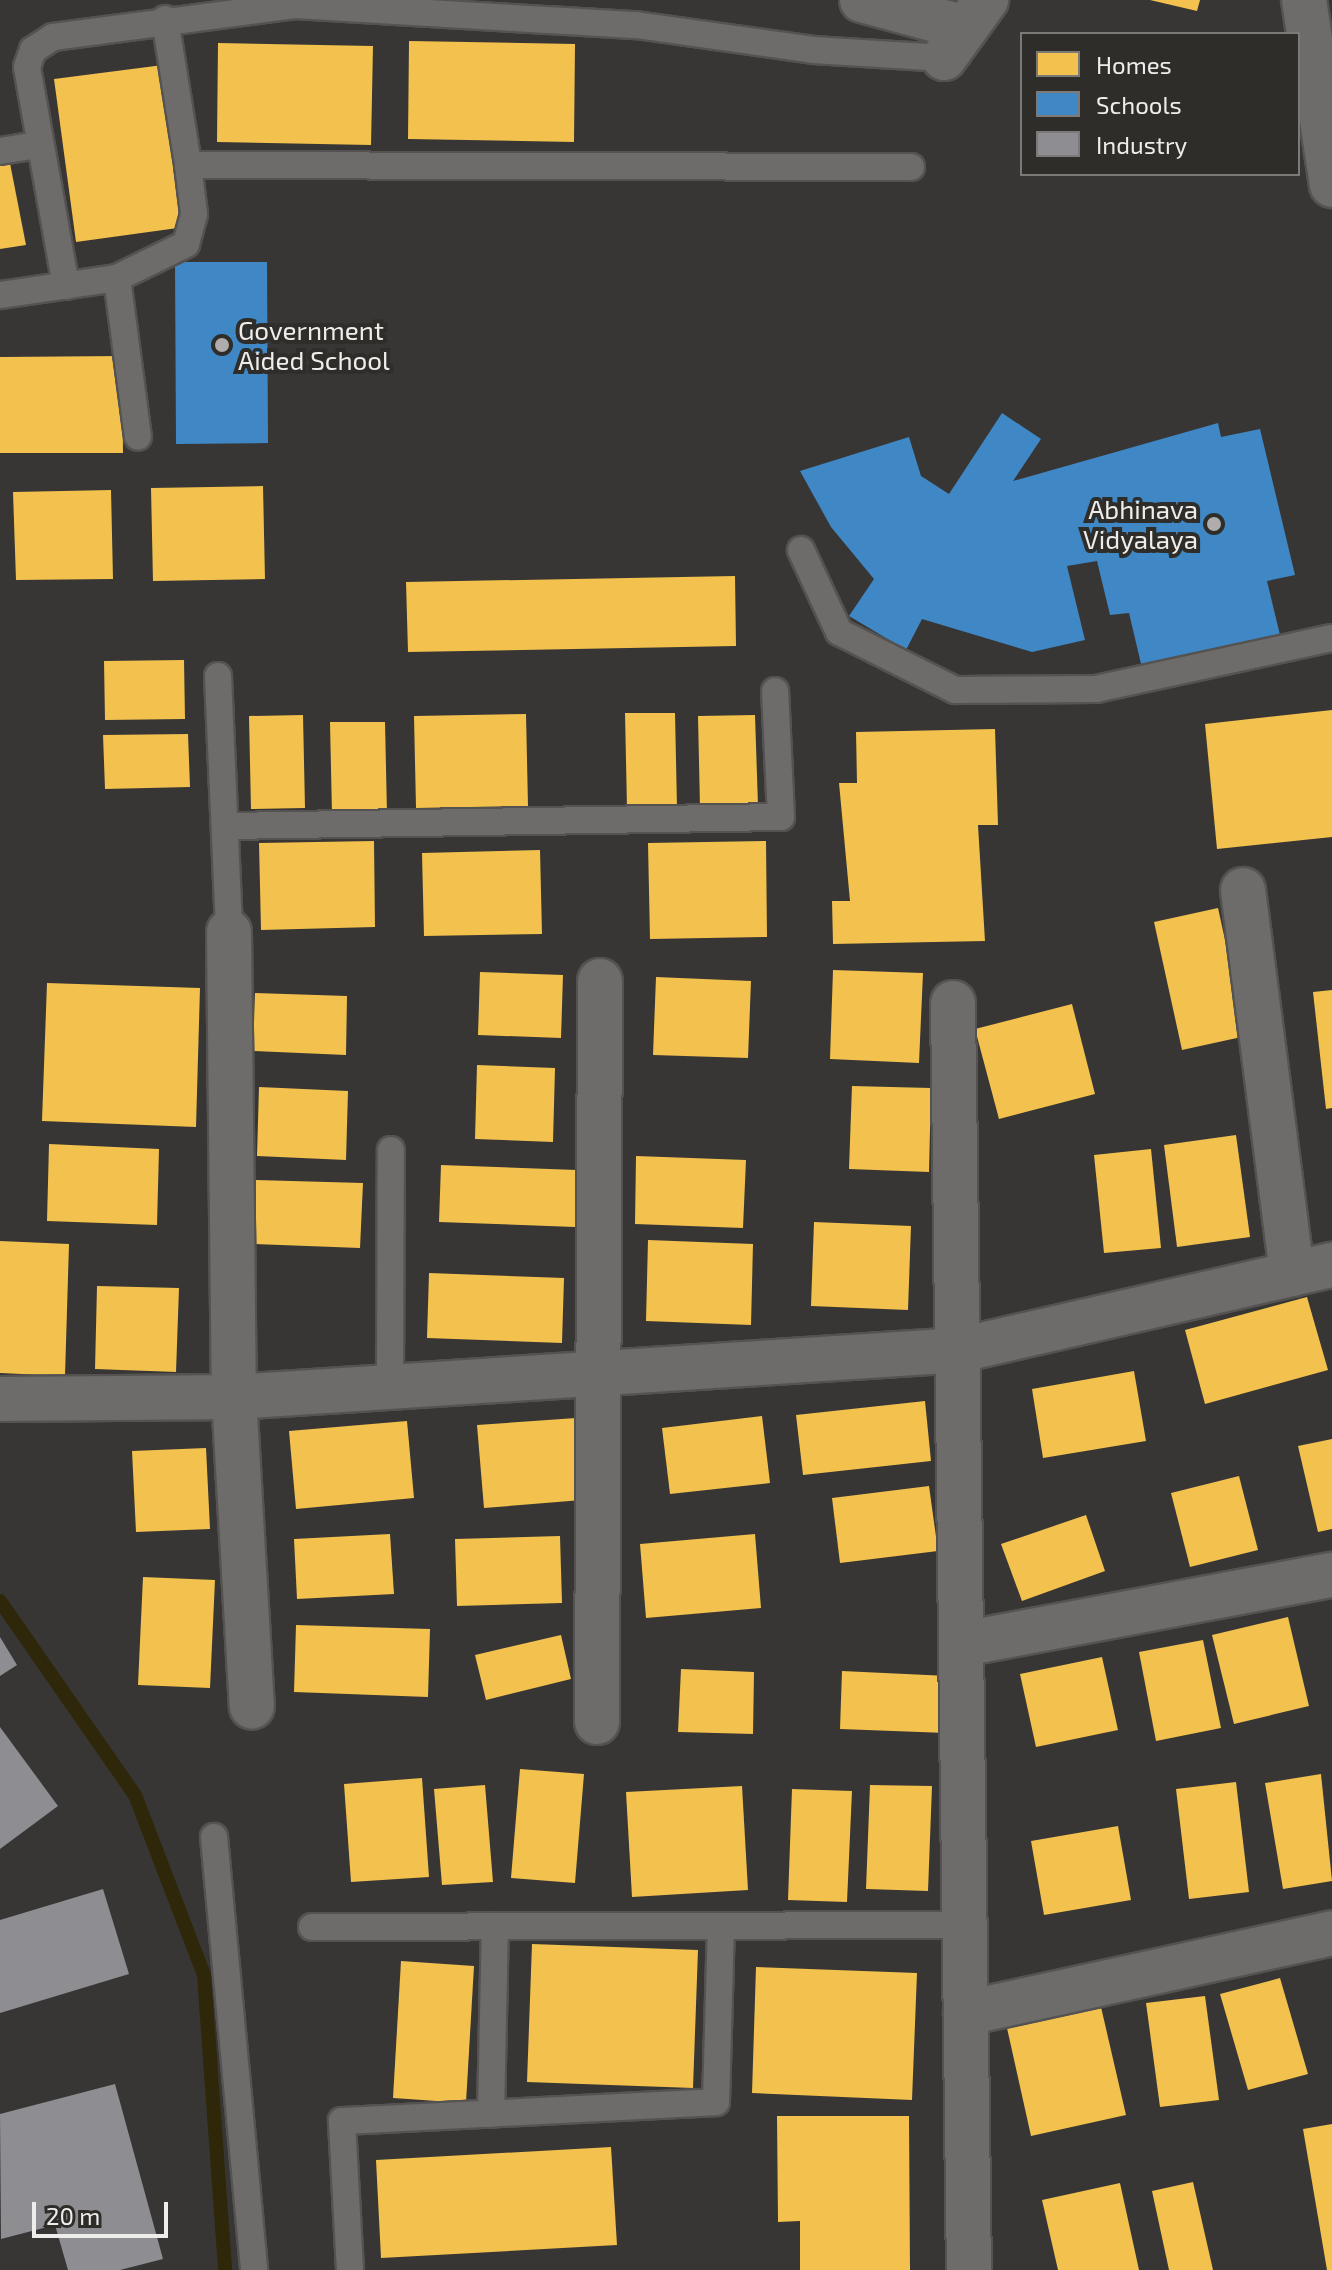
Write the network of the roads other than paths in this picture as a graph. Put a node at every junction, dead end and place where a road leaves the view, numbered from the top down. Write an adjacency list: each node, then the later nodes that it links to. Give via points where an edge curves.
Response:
1 (862, 0): 4 (street)
2 (1304, 0): 9 (street)
3 (165, 19): 4 (lane, via 295,5); 5 (lane, via 53,37 33,50 27,67); 7 (lane)
4 (965, 28)
5 (36, 145): 6 (lane); 11 (lane)
6 (0, 151)
7 (188, 165): 8 (lane); 10 (lane, via 194,214 186,244)
8 (911, 167)
9 (1332, 185)
10 (117, 278): 11 (lane); 13 (lane)
11 (66, 286): 12 (lane)
12 (0, 295)
13 (138, 437)
14 (801, 550): 15 (lane, via 839,632 955,690 1096,689)
15 (1332, 638)
16 (218, 676): 18 (lane)
17 (775, 691): 18 (lane, via 781,817)
18 (227, 826): 20 (lane)
19 (1243, 890): 24 (street)
20 (229, 932): 28 (street)
21 (600, 981): 26 (street)
22 (953, 1003): 25 (street)
23 (391, 1150): 27 (lane)
24 (1312, 1270): 25 (street)
25 (960, 1350): 26 (street); 31 (street)
26 (597, 1374): 27 (street); 33 (street)
27 (390, 1387): 28 (street)
28 (234, 1397): 29 (street); 32 (street)
29 (0, 1399)
30 (1332, 1575): 31 (street)
31 (962, 1644): 35 (street)
32 (252, 1706)
33 (597, 1722)
34 (214, 1837): 42 (lane)
35 (966, 1925): 37 (lane); 40 (street)
36 (495, 1926): 37 (lane); 38 (lane); 41 (lane)
37 (721, 1926): 41 (lane, via 716,2102)
38 (312, 1927)
39 (1332, 1933): 40 (street)
40 (966, 2013): 44 (street)
41 (491, 2114): 43 (lane, via 342,2121)
42 (254, 2270)
43 (350, 2270)
44 (969, 2270)

